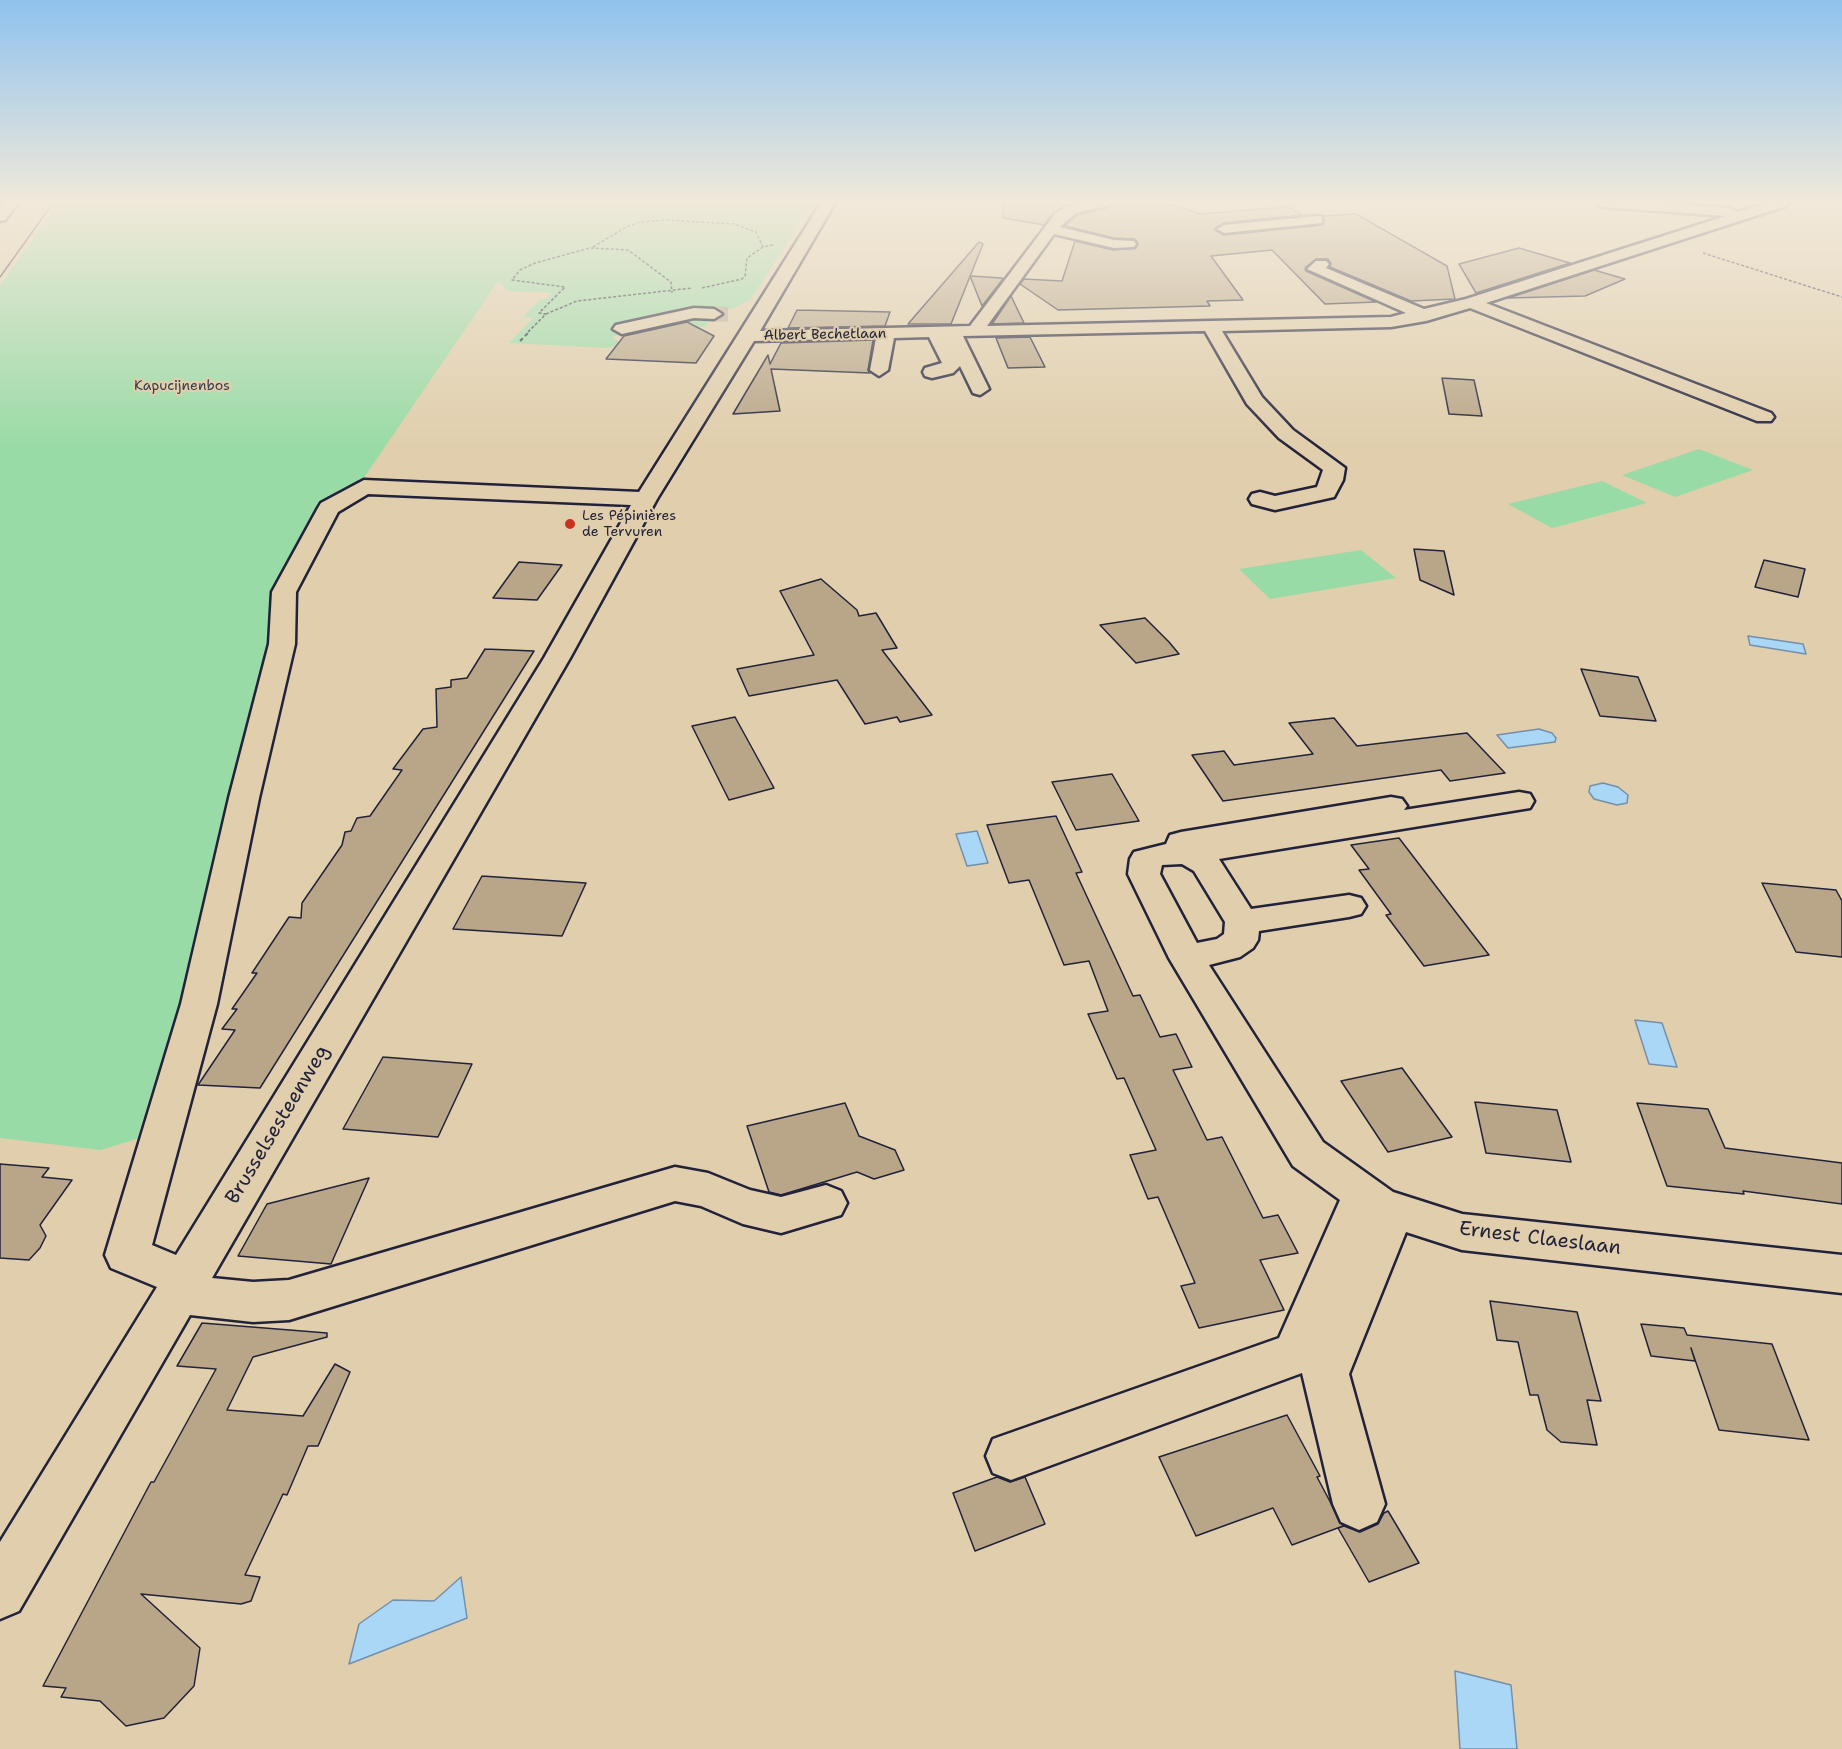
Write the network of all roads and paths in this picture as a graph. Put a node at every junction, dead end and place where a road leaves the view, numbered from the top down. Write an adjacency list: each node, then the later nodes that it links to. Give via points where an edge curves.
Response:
1 (545, 285): 12 (path, via 565,286 539,314)
2 (672, 285): 9 (path)
3 (722, 285): 9 (path)
4 (779, 285): 15 (street, Brusselsesteenweg)
5 (1009, 285): 19 (street)
6 (1352, 285): 16 (street)
7 (1527, 285): 11 (street, Albert Bechetlaan)
8 (1802, 285): 10 (path)
9 (673, 288): 12 (path, via 577,302)
10 (1842, 297)
11 (1471, 303): 16 (street, Albert Bechetlaan); 27 (street)
12 (546, 314): 23 (path)
13 (714, 314): 18 (street, via 694,313)
14 (739, 314): 15 (street)
15 (761, 315): 22 (street, Brusselsesteenweg)
16 (1426, 316): 17 (street, Albert Bechetlaan, via 1391,322)
17 (1209, 324): 19 (street, Albert Bechetlaan); 29 (street, via 1254,400 1286,434 1334,468 1326,492 1275,503)
18 (622, 329)
19 (974, 332): 20 (street, Albert Bechetlaan)
20 (945, 333): 21 (street, Albert Bechetlaan); 25 (street, via 952,364); 26 (street)
21 (886, 334): 22 (street, Albert Bechetlaan); 24 (street)
22 (749, 336): 28 (street, Brusselsesteenweg)
23 (520, 341)
24 (879, 370)
25 (932, 372)
26 (980, 389)
27 (1764, 417)
28 (646, 499): 39 (street, Brusselsesteenweg, via 557,658); 39 (street, via 364,487 329,508 284,592 282,644 199,1004 127,1255)
29 (1260, 499)
30 (1520, 801): 32 (street)
31 (1391, 806): 32 (street, via 1181,842)
32 (1188, 854): 34 (street, via 1206,864); 35 (street, Ernest Claeslaan, via 1162,854 1146,859 1144,874)
33 (1349, 906): 34 (street)
34 (1242, 922): 35 (street, via 1241,940 1228,948)
35 (1187, 958): 36 (street, Ernest Claeslaan, via 1308,1154)
36 (1379, 1202): 38 (street, Ernest Claeslaan, via 1462,1232); 40 (street, via 1295,1354); 41 (street, via 1325,1374)
37 (826, 1203): 39 (street, via 781,1215 743,1206 708,1190 675,1184 289,1300 253,1302)
38 (1842, 1274)
39 (182, 1286): 42 (street, Brusselsesteenweg)
40 (1011, 1456)
41 (1359, 1504)
42 (0, 1592)

